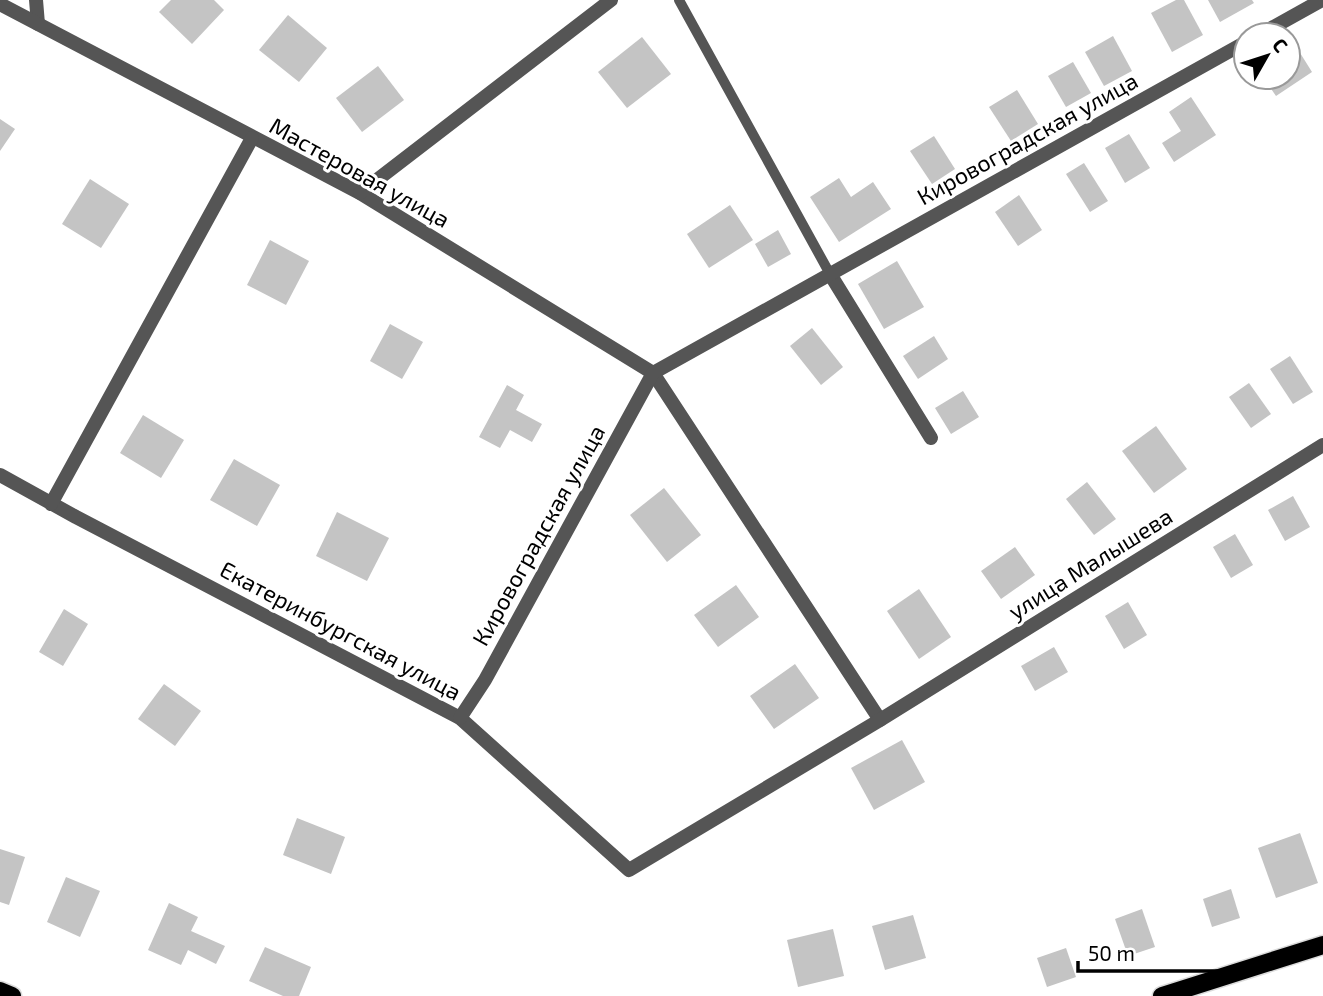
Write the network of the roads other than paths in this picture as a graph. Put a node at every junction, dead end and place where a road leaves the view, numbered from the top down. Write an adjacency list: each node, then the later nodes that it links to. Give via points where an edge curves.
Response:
1 (36, 0): 8 (street)
2 (611, 0): 11 (street)
3 (679, 0): 12 (lane)
4 (1322, 0): 6 (street)
5 (0, 4): 8 (street, Мастеровая улица)
6 (1300, 5): 7 (street)
7 (1278, 21)
8 (38, 24): 10 (street, Мастеровая улица)
9 (1232, 50): 12 (street, Кировоградская улица)
10 (252, 138): 11 (street, Мастеровая улица); 17 (street)
11 (360, 193): 13 (street, Мастеровая улица)
12 (830, 274): 13 (street, Кировоградская улица); 14 (street)
13 (653, 373): 18 (street, Кировоградская улица); 19 (street)
14 (931, 438)
15 (1323, 444): 19 (street, улица Малышева)
16 (0, 475): 17 (street, Екатеринбургская улица)
17 (51, 504): 18 (street, Екатеринбургская улица)
18 (460, 718): 20 (street, Екатеринбургская улица)
19 (880, 720): 20 (street, улица Малышева)
20 (629, 870)
21 (1323, 945): 24 (main road)
22 (0, 991): 23 (main road)
23 (12, 996)
24 (1162, 996)

